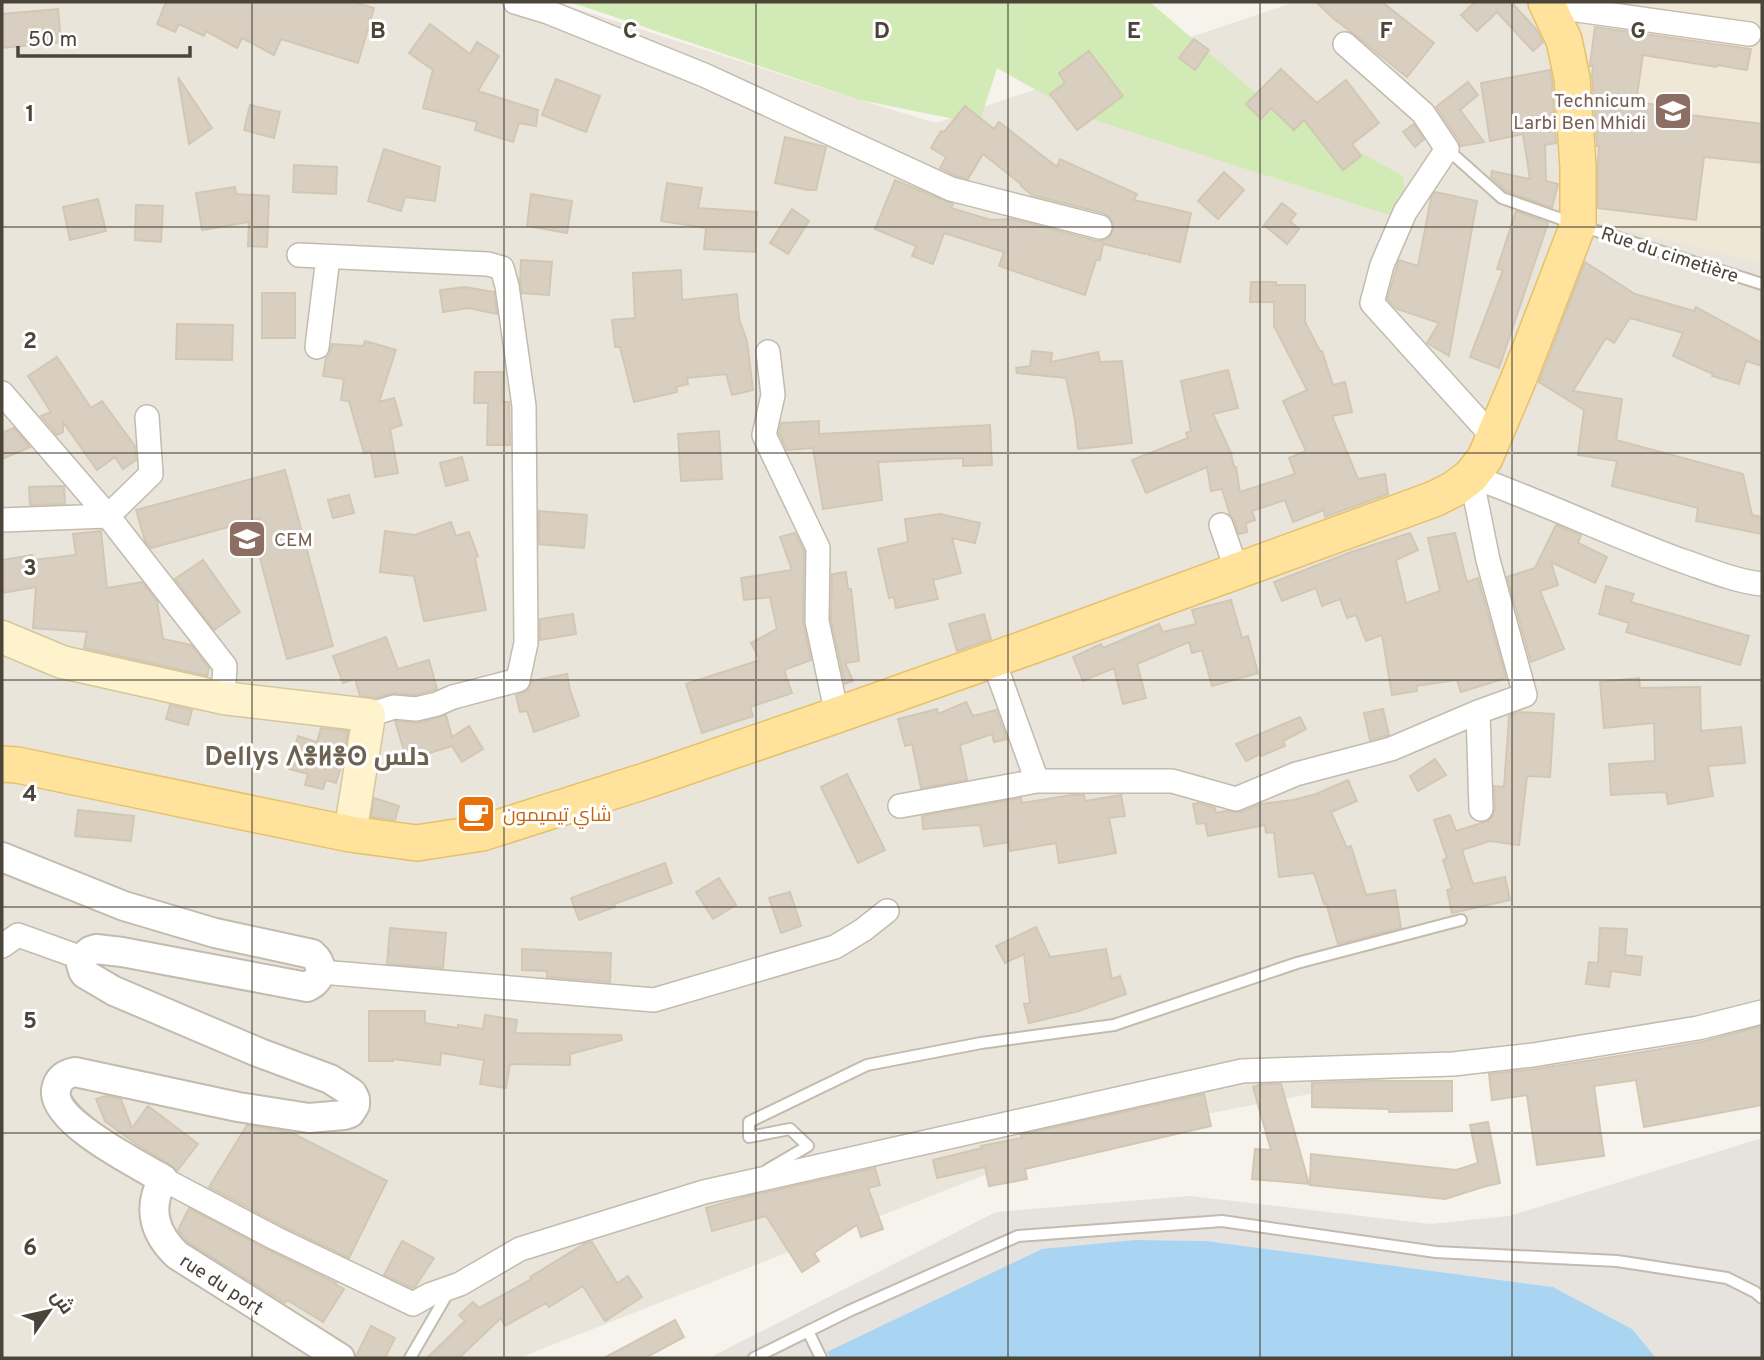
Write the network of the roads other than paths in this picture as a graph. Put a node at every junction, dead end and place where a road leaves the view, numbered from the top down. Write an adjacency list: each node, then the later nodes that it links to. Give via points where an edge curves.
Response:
1 (515, 2): 7 (street, via 705,75 951,189)
2 (1547, 4): 3 (street); 6 (main road, via 1564,40 1572,78)
3 (1749, 34)
4 (1345, 44): 5 (street, via 1423,113)
5 (1447, 149): 6 (lane, Rue du cimetière, via 1502,198); 15 (street, via 1405,212 1382,265 1372,303)
6 (1578, 225): 10 (lane, Rue du cimetière); 15 (main road)
7 (1100, 228)
8 (299, 255): 9 (street)
9 (328, 257): 11 (street); 26 (street, via 502,268 524,406 526,643 518,680 416,709 394,707)
10 (1762, 284)
11 (317, 347)
12 (768, 352): 27 (street, via 773,395 764,435 818,548 817,621)
13 (2, 393): 17 (street)
14 (147, 417): 17 (street, via 151,474)
15 (1494, 439): 16 (main road)
16 (1471, 475): 20 (main road, via 1434,499); 21 (street, via 1646,547 1742,582); 25 (street, via 1488,560 1525,695)
17 (108, 516): 18 (street); 24 (street, via 225,666)
18 (2, 520)
19 (1221, 525): 20 (street)
20 (1237, 571): 23 (main road)
21 (1762, 584)
22 (2, 637): 24 (main road, via 62,662)
23 (993, 659): 27 (main road); 29 (street)
24 (223, 698): 26 (main road)
25 (1478, 712): 29 (street, via 1391,749 1296,774 1236,799 1172,782); 31 (street)
26 (369, 715): 32 (main road)
27 (837, 715): 32 (main road, via 482,833 417,843)
28 (2, 764): 32 (main road)
29 (1037, 781): 30 (street)
30 (900, 806)
31 (1480, 809)
32 (350, 834)
33 (2, 857): 38 (street, via 124,906 215,933 312,954)
34 (887, 911): 38 (street, via 835,947 654,1000)
35 (1461, 919): 41 (lane, via 1297,962 1114,1025 867,1065 749,1122 749,1137 790,1129 808,1146)
36 (2, 946): 37 (street, via 18,935)
37 (82, 958): 38 (street, via 93,950 122,952 307,987); 40 (street, via 85,974 114,991 330,1079 355,1099 347,1114 309,1118 75,1072 62,1077 56,1098 74,1123)
38 (321, 972)
39 (1762, 1012): 41 (street, via 1698,1028 1533,1055 1453,1064 1242,1071)
40 (163, 1179): 42 (street, via 413,1304); 45 (street, rue du port, via 154,1214 168,1247)
41 (736, 1185): 42 (street, via 520,1249)
42 (450, 1289): 46 (lane)
43 (1762, 1298): 44 (lane, via 1727,1278 1617,1261 1436,1252 1222,1221 1018,1236)
44 (808, 1331): 47 (lane); 48 (lane)
45 (340, 1358)
46 (410, 1358)
47 (754, 1358)
48 (821, 1358)

